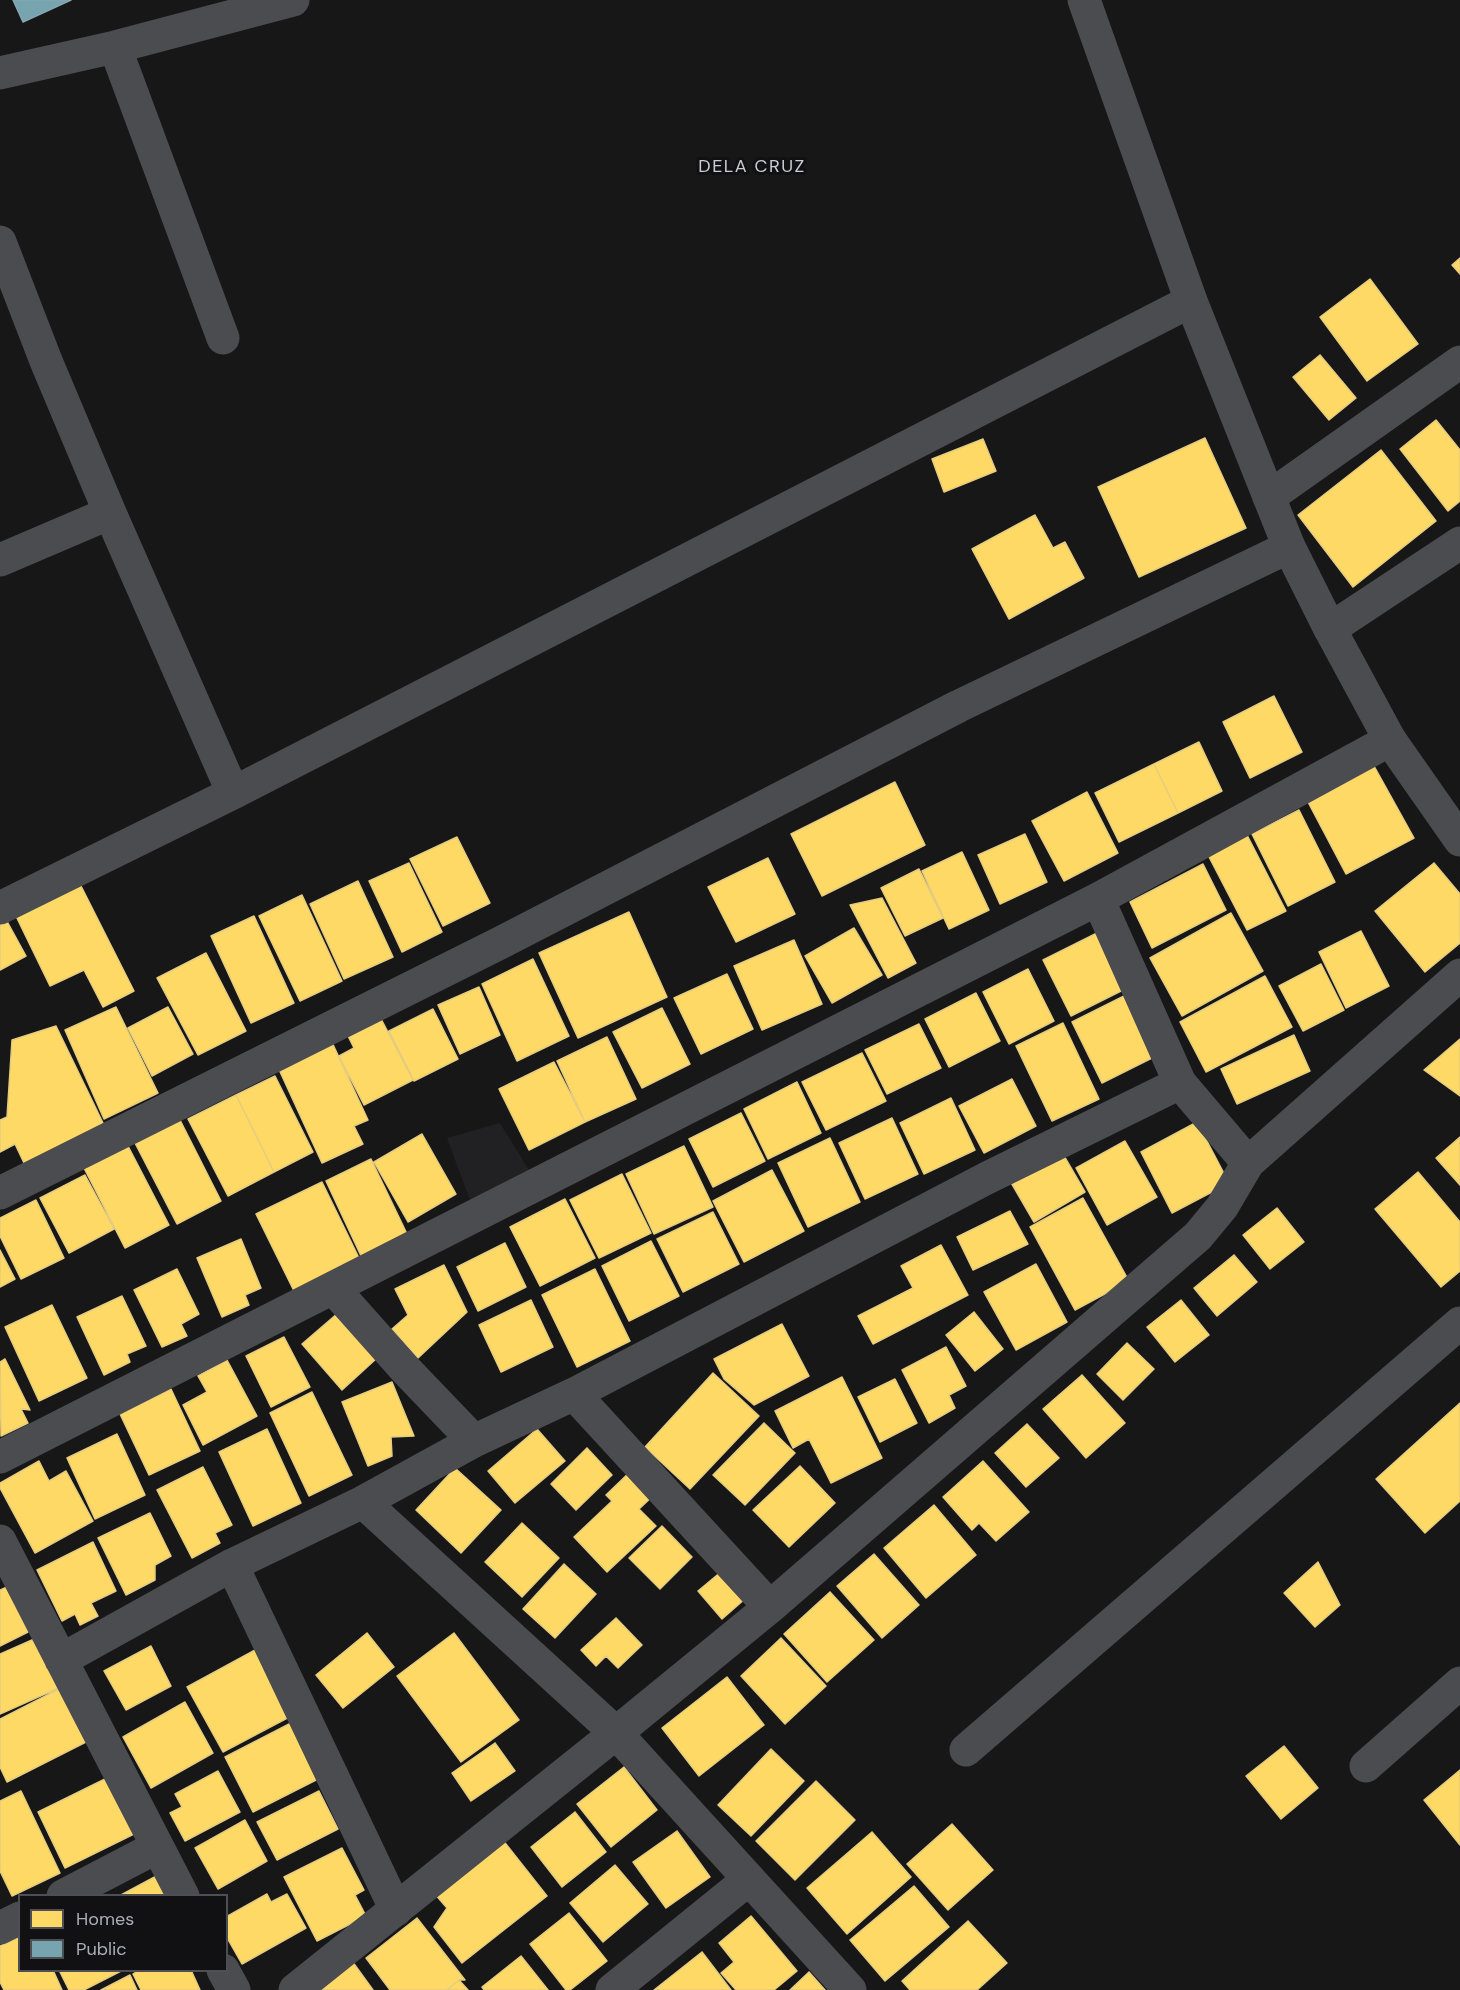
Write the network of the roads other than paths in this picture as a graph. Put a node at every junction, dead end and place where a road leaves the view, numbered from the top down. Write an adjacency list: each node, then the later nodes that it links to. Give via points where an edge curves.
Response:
1 (293, 0): 3 (street)
2 (1084, 0): 6 (street)
3 (115, 47): 4 (street); 7 (street)
4 (0, 73)
5 (0, 242): 10 (street)
6 (1191, 301): 9 (street); 16 (street)
7 (223, 338)
8 (1460, 362): 9 (street)
9 (1269, 496): 12 (street)
10 (110, 513): 13 (street); 16 (street)
11 (1460, 543): 14 (street)
12 (1289, 547): 14 (street); 23 (street, via 959,706 502,942)
13 (0, 560)
14 (1330, 629): 15 (street)
15 (1390, 740): 17 (street); 18 (street)
16 (234, 793): 19 (street)
17 (1460, 840)
18 (1098, 898): 21 (street); 24 (street)
19 (0, 908)
20 (1460, 975): 22 (street)
21 (1180, 1083): 22 (street); 26 (street, via 987,1178)
22 (1248, 1163): 32 (street, via 1222,1207 1198,1236)
23 (0, 1193)
24 (333, 1288): 27 (street); 28 (street)
25 (1460, 1323): 36 (street)
26 (574, 1394): 27 (street); 32 (street)
27 (474, 1441): 29 (street)
28 (0, 1457)
29 (363, 1502): 31 (street); 35 (street)
30 (0, 1541): 33 (street)
31 (232, 1565): 33 (street); 42 (street)
32 (771, 1607): 35 (street)
33 (61, 1660): 38 (street)
34 (1460, 1683): 37 (street)
35 (616, 1733): 39 (street); 42 (street)
36 (966, 1750)
37 (1366, 1766)
38 (157, 1847): 40 (street); 41 (street)
39 (749, 1879): 48 (street); 49 (street)
40 (67, 1894)
41 (182, 1894)
42 (396, 1910): 47 (street)
43 (18, 1919): 44 (street)
44 (0, 1928)
45 (224, 1972): 46 (street)
46 (234, 1990)
47 (295, 1990)
48 (612, 1990)
49 (850, 1990)

